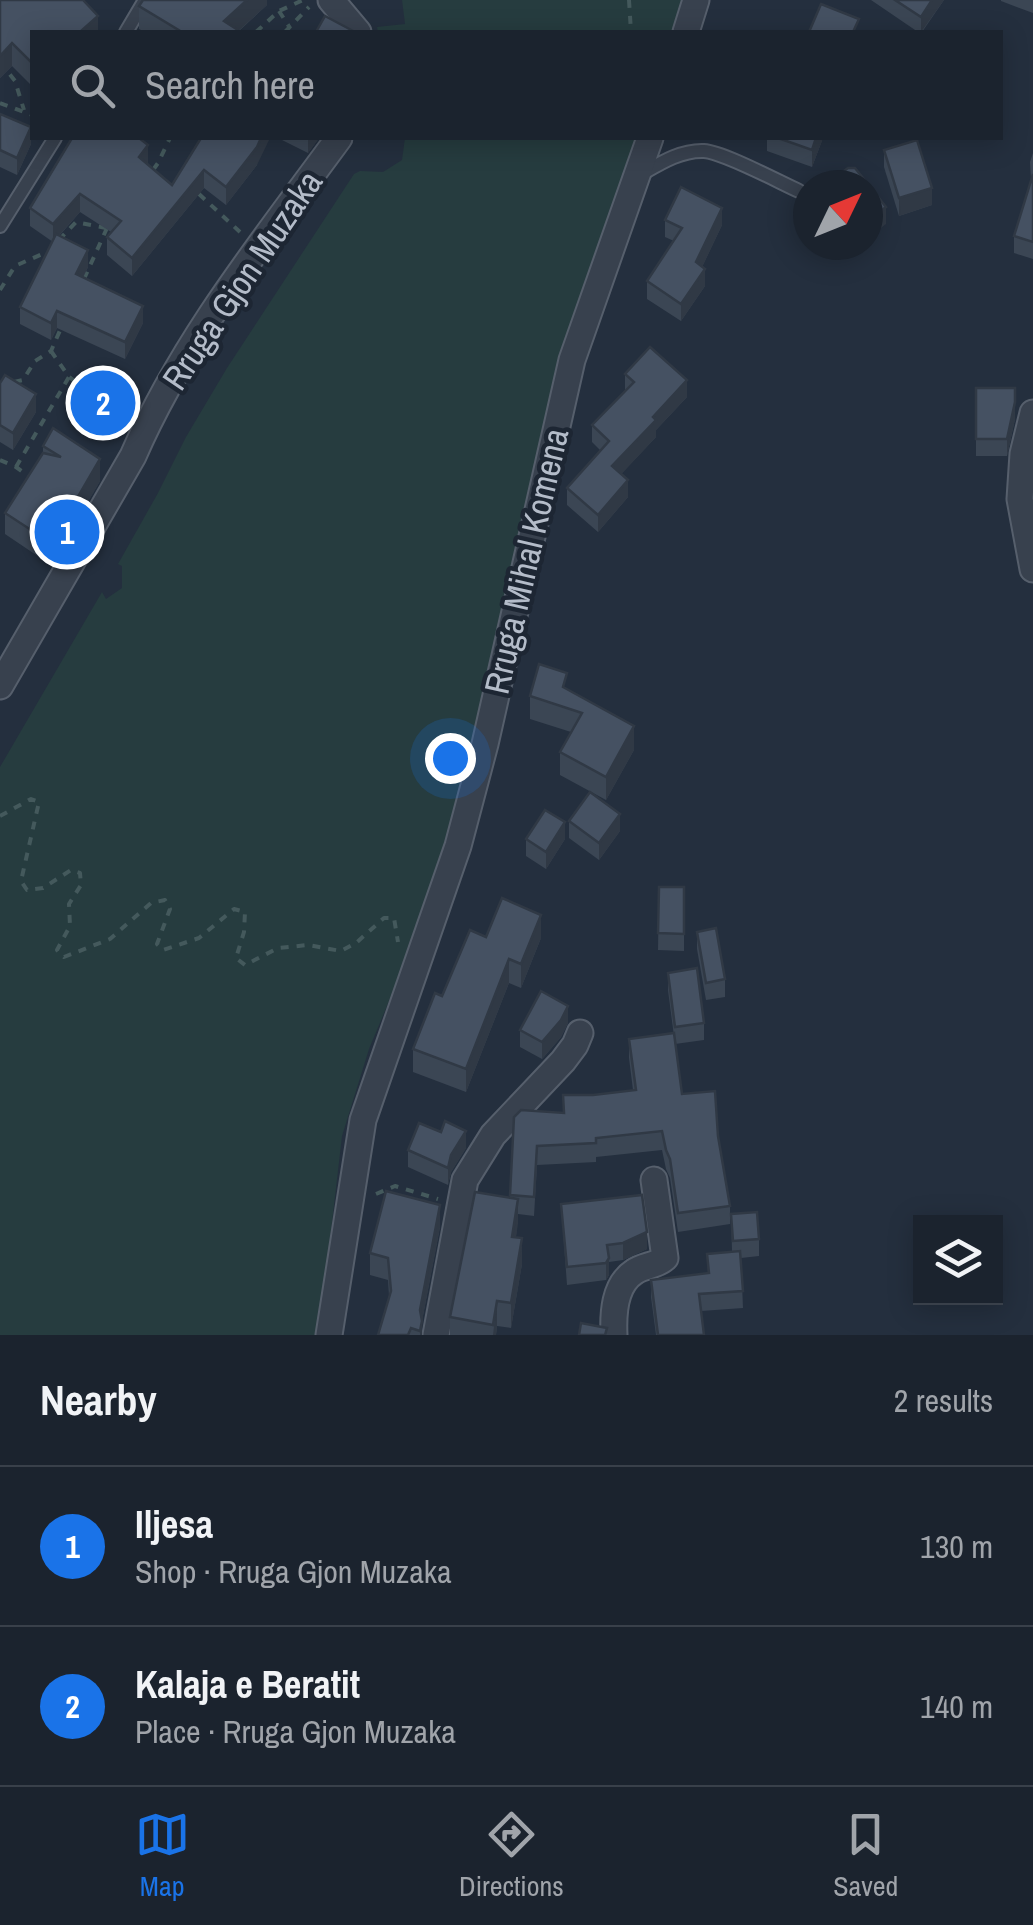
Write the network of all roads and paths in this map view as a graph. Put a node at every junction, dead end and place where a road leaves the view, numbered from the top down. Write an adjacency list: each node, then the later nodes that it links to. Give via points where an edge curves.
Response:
1 (146, 0): 8 (lane)
2 (303, 0): 7 (path)
3 (316, 0): 10 (path)
4 (332, 0): 11 (street)
5 (629, 0): 12 (path)
6 (696, 0): 13 (street)
7 (280, 10): 9 (path); 10 (path)
8 (127, 30)
9 (258, 30)
10 (288, 30)
11 (356, 30)
12 (631, 30)
13 (687, 30)
14 (0, 62): 16 (path)
15 (0, 103): 16 (path)
16 (24, 110): 17 (path)
17 (30, 114)
18 (54, 140): 26 (lane)
19 (169, 140): 22 (path)
20 (337, 140): 27 (street, Rruga Gjon Muzaka)
21 (649, 140): 23 (street, Rruga Mihal Komena)
22 (149, 174)
23 (636, 177): 25 (lane, via 668,158 709,151); 47 (street, Rruga Mihal Komena, via 572,360 458,846 362,1120)
24 (191, 186): 27 (path)
25 (793, 189)
26 (0, 226)
27 (258, 248): 40 (street, Rruga Gjon Muzaka, via 219,301)
28 (83, 281): 29 (path, via 108,228 76,222 47,253 15,266)
29 (0, 290)
30 (67, 316): 31 (path)
31 (51, 351): 32 (path); 33 (path, via 23,380)
32 (70, 377): 34 (path); 37 (path)
33 (8, 383)
34 (84, 388)
35 (1033, 413): 39 (street, via 1020,499)
36 (0, 460): 37 (path)
37 (16, 467): 38 (path)
38 (31, 478)
39 (1033, 570)
40 (0, 686)
41 (0, 816): 42 (path, via 32,799 39,802 22,881 27,890 71,870 80,873 69,904 70,926 57,950 64,957 110,939 151,903 165,900 170,909 157,944 163,950 199,938 234,909 244,912 236,958 245,964 278,948 340,951 384,918 394,918)
42 (398, 945)
43 (580, 1033): 46 (street, via 564,1061 476,1158)
44 (654, 1180): 49 (street, via 665,1258 627,1279 614,1305)
45 (395, 1186): 46 (path)
46 (458, 1205): 48 (street)
47 (329, 1335)
48 (436, 1335)
49 (614, 1335)

